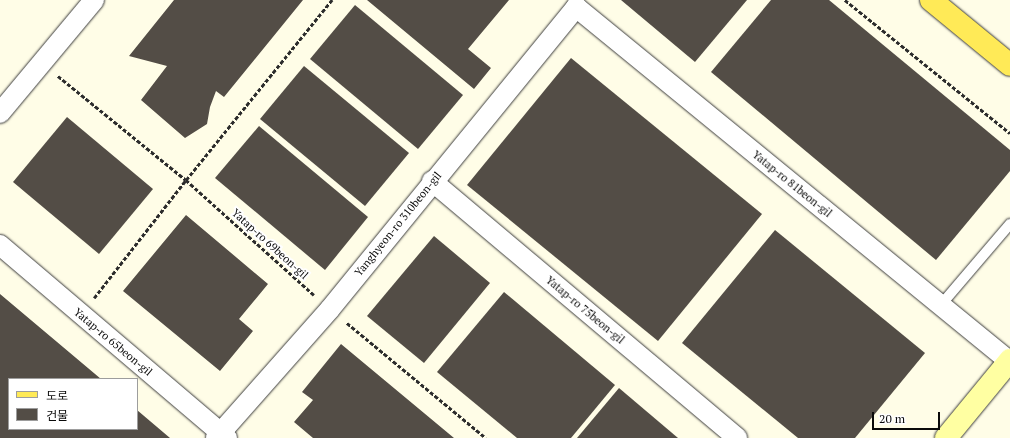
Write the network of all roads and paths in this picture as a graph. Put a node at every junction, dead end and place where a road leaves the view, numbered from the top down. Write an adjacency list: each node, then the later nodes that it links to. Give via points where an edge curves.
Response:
1 (94, 0): 6 (street)
2 (332, 0): 10 (path)
3 (845, 0): 9 (path)
4 (931, 0): 7 (main road)
5 (576, 7): 11 (street, Yanghyeon-ro 310beon-gil); 14 (street, Yatap-ro 81beon-gil)
6 (42, 63): 8 (street); 10 (path, Yatap-ro 69beon-gil)
7 (1010, 65)
8 (0, 113)
9 (1010, 133)
10 (186, 180): 15 (path, Yatap-ro 69beon-gil); 16 (path)
11 (432, 181): 15 (street, Yanghyeon-ro 310beon-gil); 20 (street, Yatap-ro 75beon-gil)
12 (1010, 224): 14 (lane)
13 (0, 245): 16 (street, Yatap-ro 65beon-gil)
14 (940, 306): 17 (street, Yatap-ro 81beon-gil)
15 (330, 309): 18 (street, Yanghyeon-ro 310beon-gil); 19 (path, Yatap-ro 69beon-gil)
16 (81, 314): 18 (street, Yatap-ro 65beon-gil)
17 (1009, 360): 21 (street)
18 (221, 436)
19 (486, 438)
20 (737, 438)
21 (946, 438)

